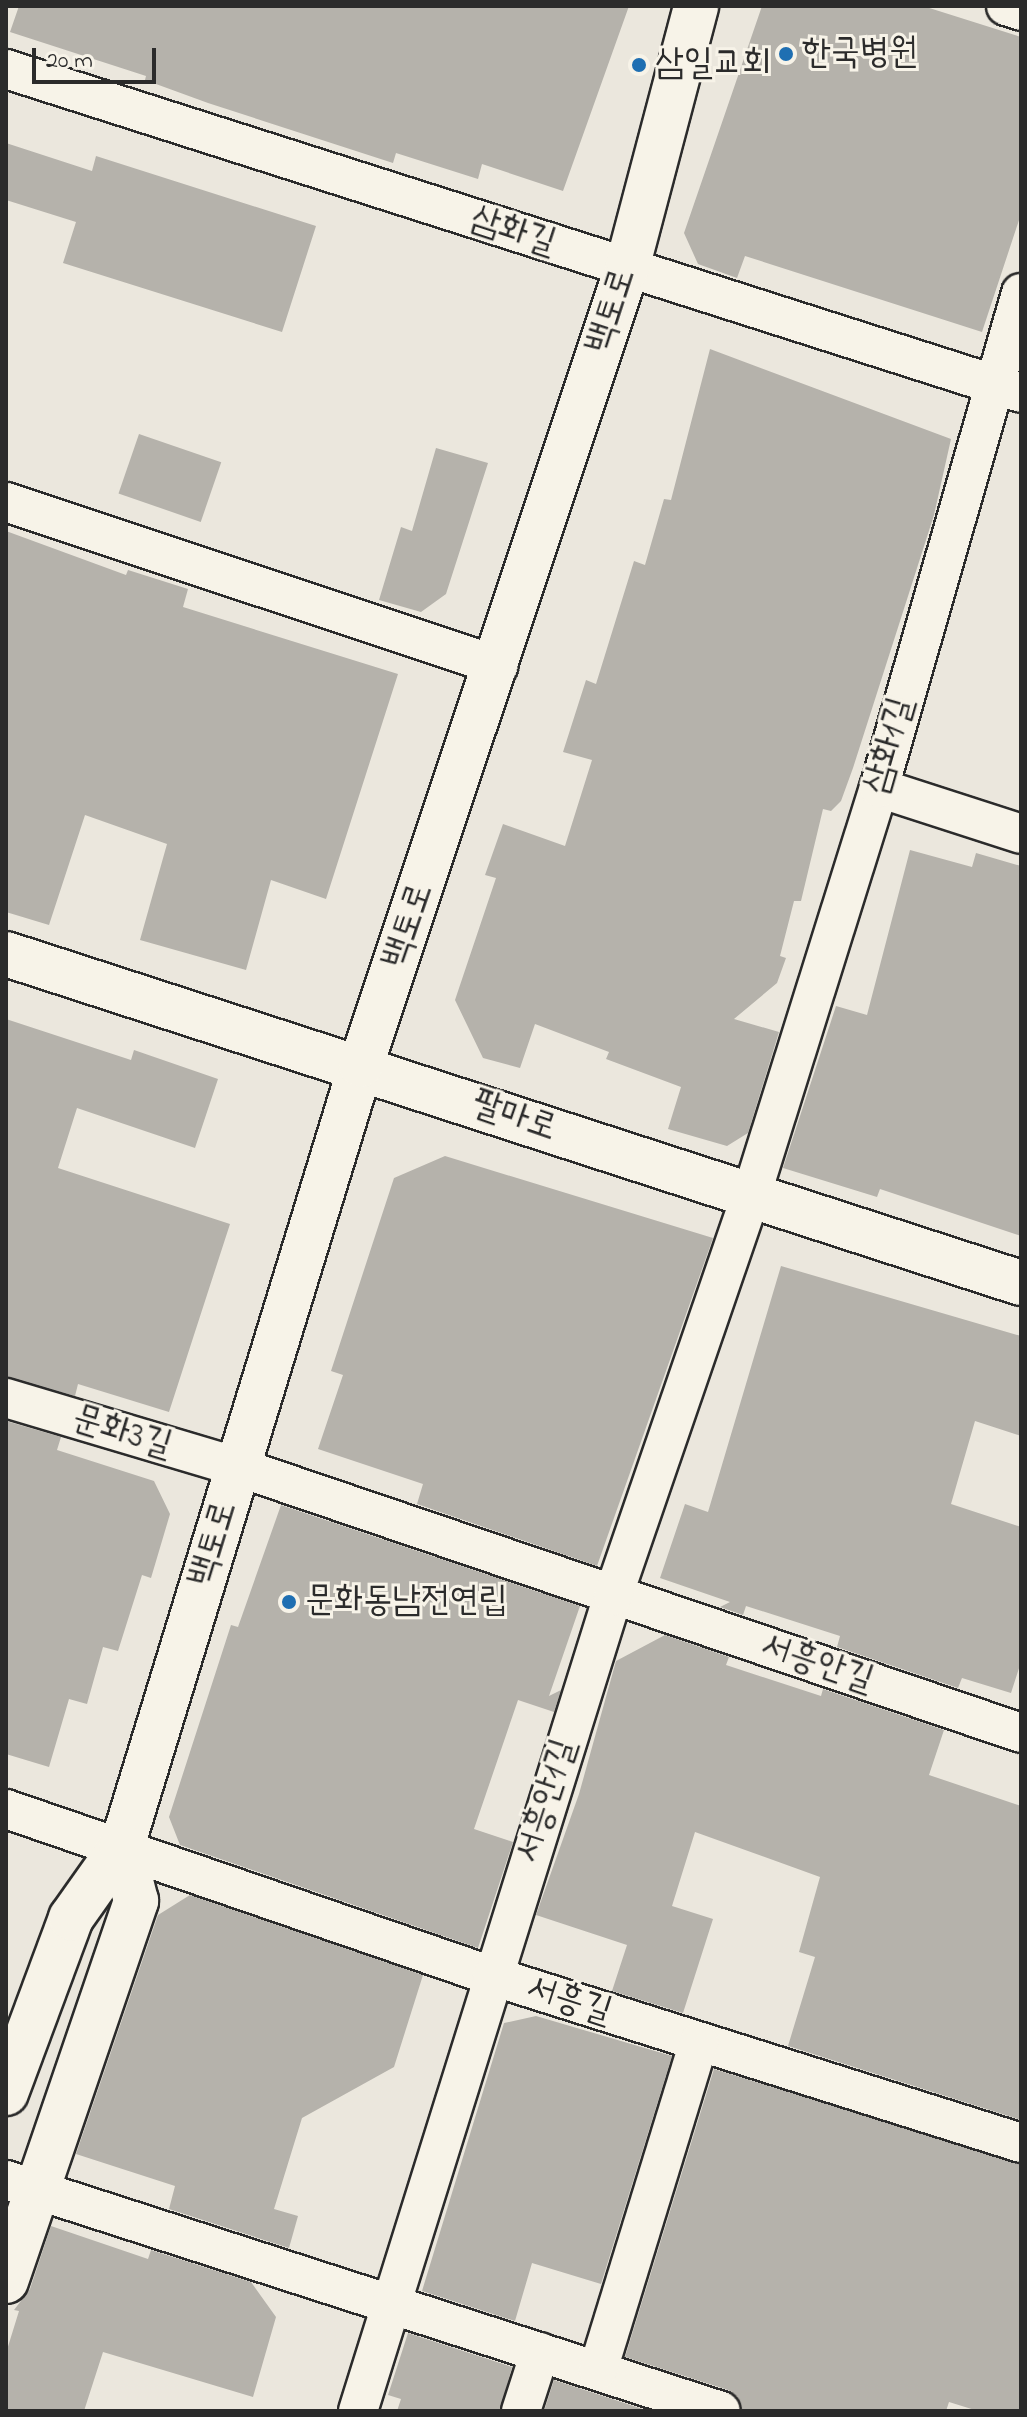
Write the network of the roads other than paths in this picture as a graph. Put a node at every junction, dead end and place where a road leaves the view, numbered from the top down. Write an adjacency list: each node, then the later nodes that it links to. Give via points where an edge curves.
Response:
1 (696, 6): 5 (street, 백토로)
2 (1006, 6): 3 (street)
3 (1021, 11)
4 (6, 69): 5 (street, 삼화길)
5 (627, 268): 7 (street, 삼화길); 9 (street, 백토로)
6 (1021, 293): 7 (street, 삼화1길)
7 (1007, 389): 10 (street, 삼화1길)
8 (6, 502): 9 (street)
9 (498, 666): 13 (street, 백토로)
10 (879, 788): 11 (street); 14 (street, 삼화1길)
11 (1021, 834)
12 (6, 954): 13 (street, 팔마로)
13 (361, 1065): 14 (street, 팔마로); 17 (street, 백토로)
14 (751, 1196): 15 (street, 팔마로); 18 (street, 서흥안1길)
15 (1021, 1283)
16 (6, 1398): 17 (street, 문화3길)
17 (238, 1467): 18 (street, 문화3길); 21 (street, 백토로)
18 (613, 1596): 19 (street, 서흥안길); 22 (street, 서흥안1길)
19 (1021, 1733)
20 (6, 1809): 21 (street, 서흥길)
21 (122, 1846): 22 (street, 서흥길); 24 (street, 백토로, via 71,1918); 26 (street, via 136,1901)
22 (492, 1976): 23 (street, 서흥길); 28 (street, 서흥안1길)
23 (699, 2042): 25 (street, 서흥길); 30 (street)
24 (6, 2093)
25 (1021, 2143)
26 (22, 2186): 27 (street); 28 (street)
27 (6, 2281)
28 (392, 2303): 29 (street); 31 (street, 서흥안1길)
29 (540, 2352): 30 (street); 32 (street)
30 (598, 2370): 33 (street)
31 (358, 2411)
32 (521, 2411)
33 (721, 2411)

